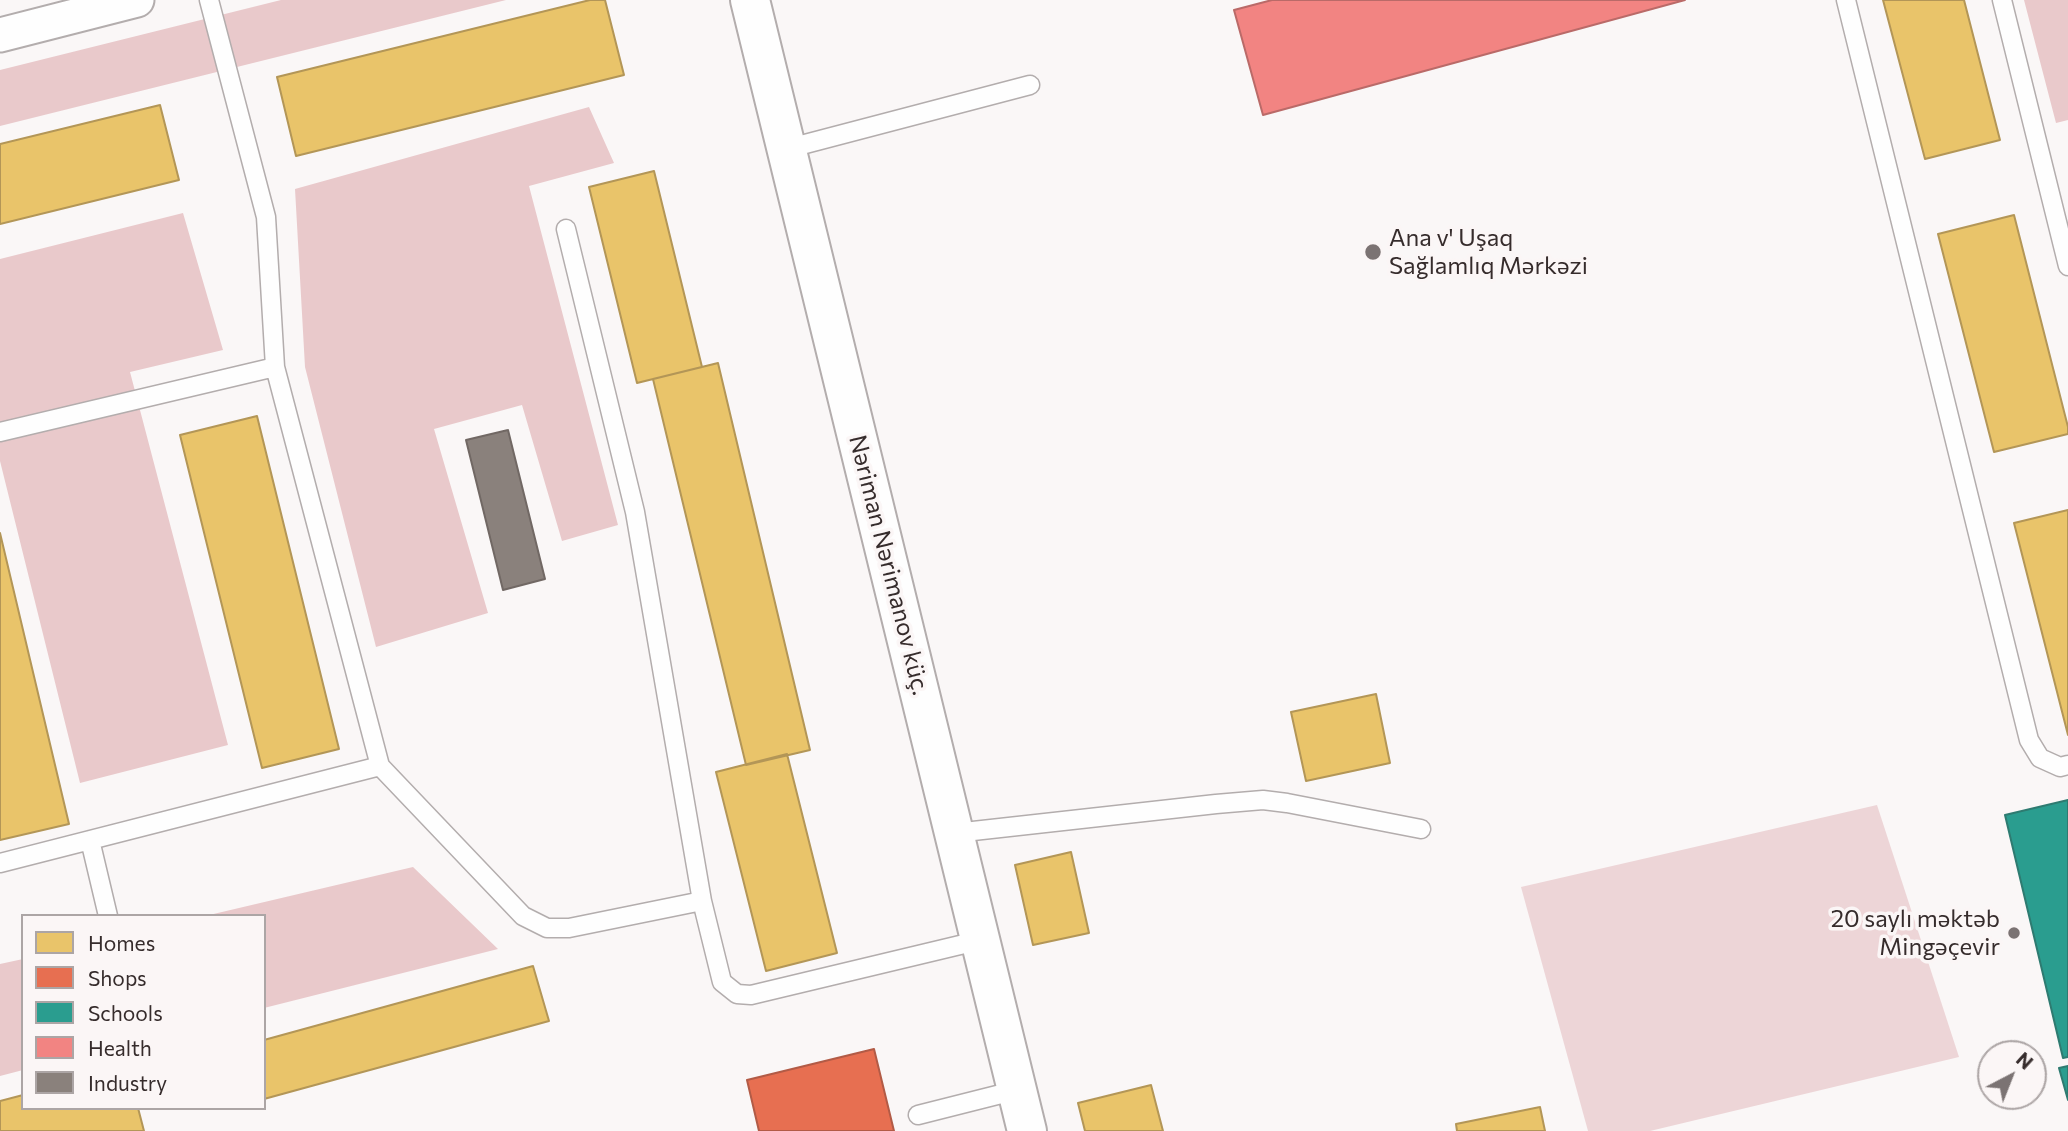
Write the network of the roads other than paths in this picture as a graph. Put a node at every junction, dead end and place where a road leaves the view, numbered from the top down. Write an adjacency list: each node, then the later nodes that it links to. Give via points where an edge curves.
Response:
1 (137, 0): 6 (street)
2 (209, 0): 11 (lane, via 266,217)
3 (750, 0): 8 (street, Nəriman Nərimanov küç.)
4 (1846, 0): 13 (lane, via 2029,740 2040,758 2060,767)
5 (2002, 0): 10 (lane)
6 (0, 35)
7 (1030, 85): 8 (lane)
8 (786, 149): 16 (street, Nəriman Nərimanov küç.)
9 (566, 229): 19 (lane, via 635,512)
10 (2068, 266)
11 (275, 367): 12 (lane); 14 (lane)
12 (0, 432)
13 (2068, 765)
14 (380, 766): 17 (lane); 19 (lane, via 523,916 547,928 569,928)
15 (1421, 829): 16 (lane, via 1263,800)
16 (955, 833): 21 (street, Nəriman Nərimanov küç.)
17 (90, 840): 18 (lane); 20 (lane)
18 (0, 863)
19 (702, 901): 21 (lane, via 722,982 737,994 751,995)
20 (108, 914)
21 (981, 940): 22 (street, Nəriman Nərimanov küç.)
22 (1017, 1090): 23 (lane); 24 (street, Nəriman Nərimanov küç.)
23 (918, 1115)
24 (1027, 1131)

